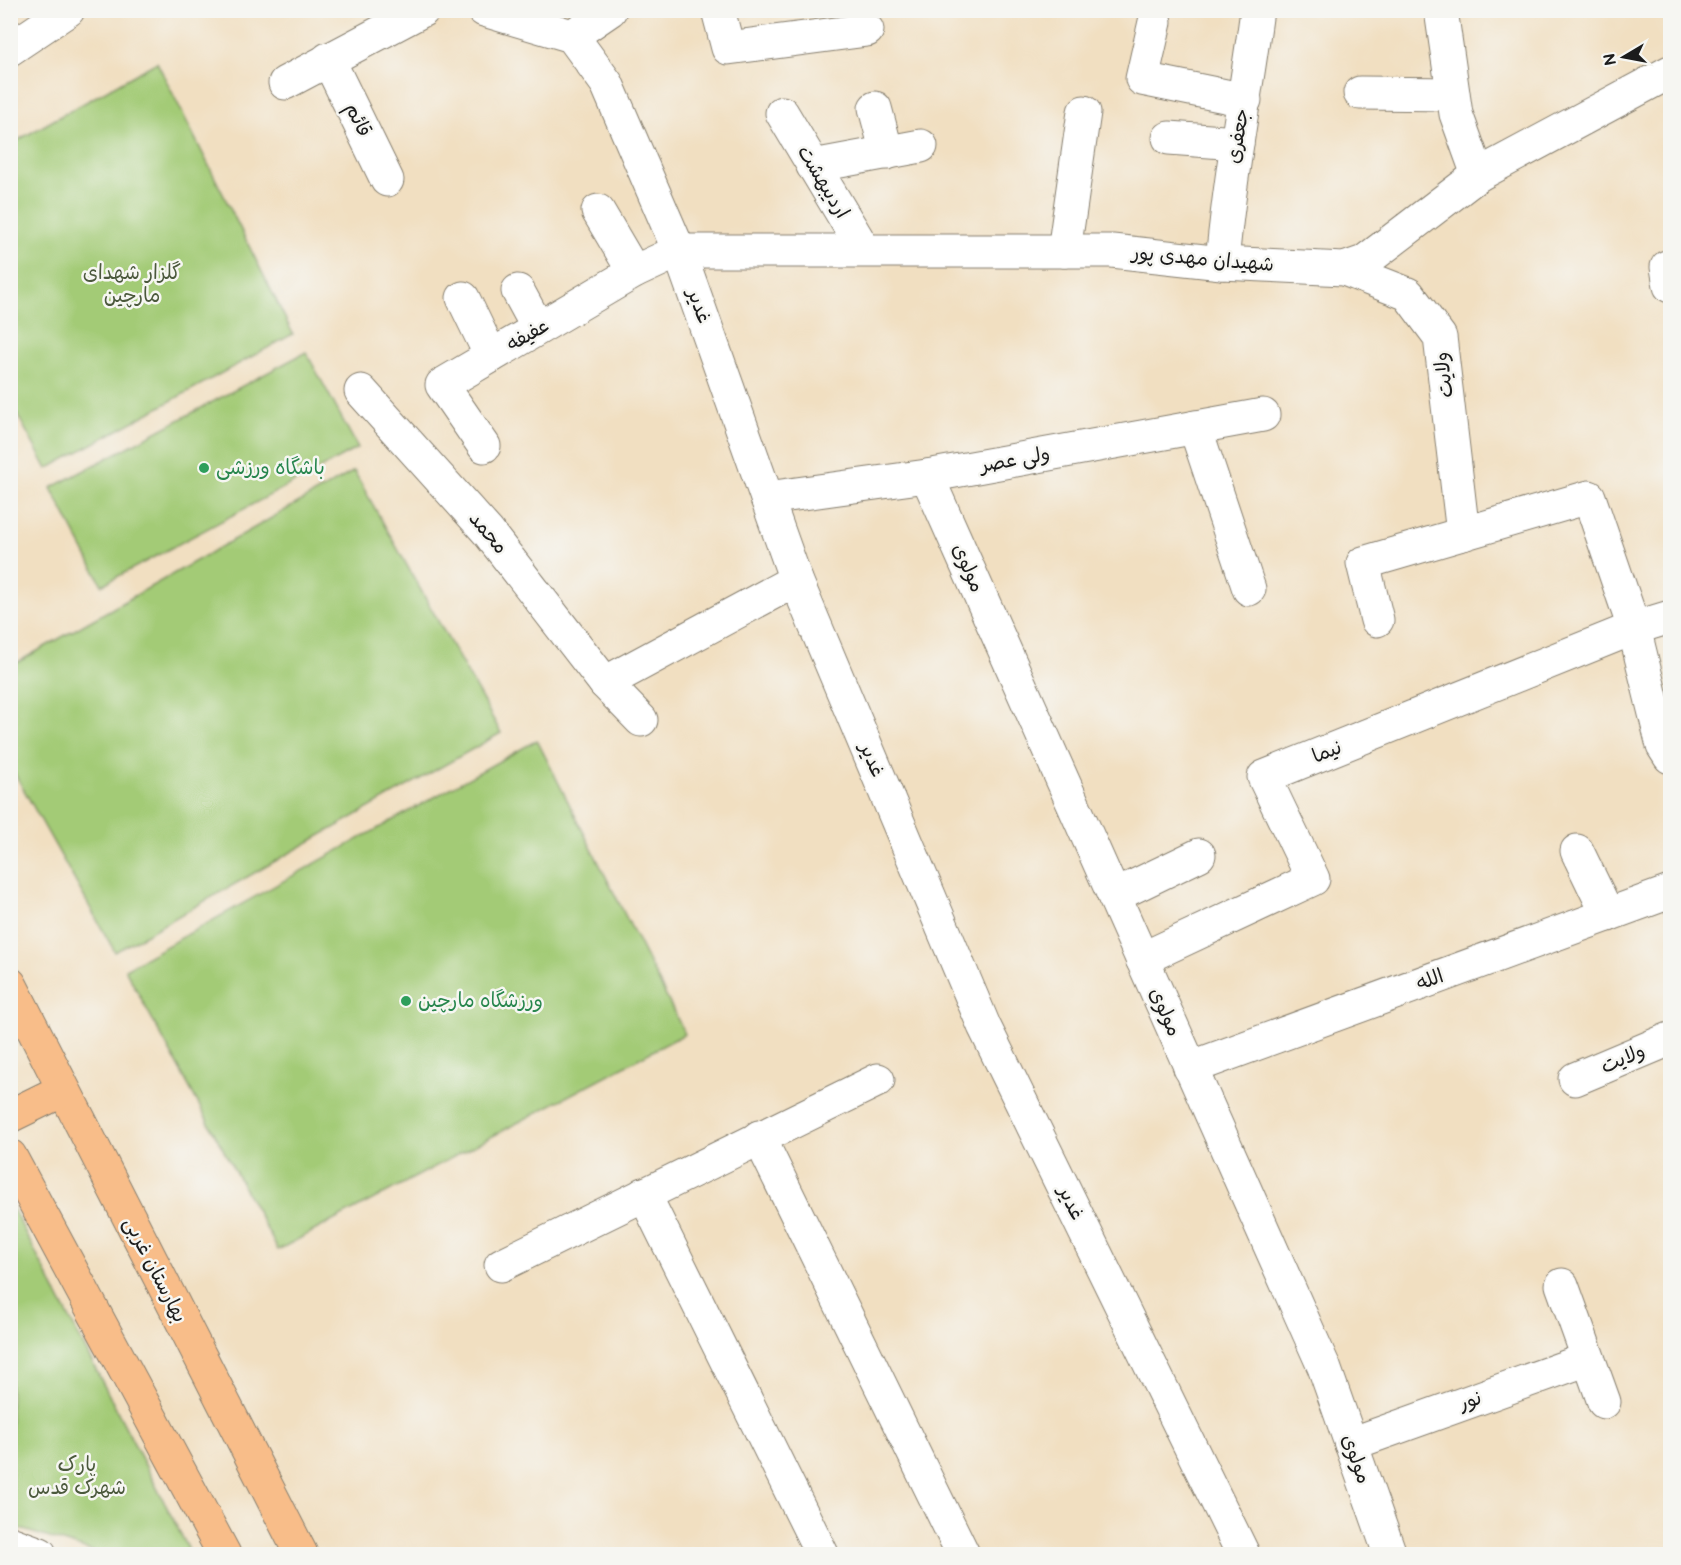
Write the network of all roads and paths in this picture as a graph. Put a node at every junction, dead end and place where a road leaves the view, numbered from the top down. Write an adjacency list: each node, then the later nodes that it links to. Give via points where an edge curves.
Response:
1 (68, 10): 11 (street)
2 (423, 10): 12 (street)
3 (484, 10): 10 (street)
4 (610, 10): 10 (street)
5 (718, 10): 9 (street, via 728,48)
6 (1257, 10): 17 (street, جعفری)
7 (1441, 10): 16 (street)
8 (1155, 22): 17 (street, via 1142,79)
9 (867, 30)
10 (572, 36): 30 (street, غدیر, via 607,84)
11 (10, 49)
12 (328, 59): 14 (street); 27 (street, قائم)
13 (1671, 72): 26 (street, شهیدان مهدی پور)
14 (285, 83)
15 (1360, 93): 16 (street)
16 (1453, 94): 26 (street, via 1456,114)
17 (1245, 100): 22 (street, جعفری)
18 (875, 108): 24 (street)
19 (1084, 112): 31 (street)
20 (782, 113): 25 (street, اردیبهشت)
21 (1169, 138): 22 (street)
22 (1237, 143): 32 (street, جعفری)
23 (921, 146): 24 (street)
24 (887, 153): 25 (street)
25 (813, 166): 29 (street, اردیبهشت)
26 (1478, 175): 34 (street, شهیدان مهدی پور, via 1364,262)
27 (387, 180)
28 (598, 211): 35 (street)
29 (864, 250): 30 (street, شهیدان مهدی پور); 31 (street, شهیدان مهدی پور)
30 (679, 251): 35 (street, عفیفه); 46 (street, غدیر)
31 (1064, 251): 32 (street, شهیدان مهدی پور, via 1112,251)
32 (1222, 263): 34 (street, شهیدان مهدی پور)
33 (1671, 267): 36 (street, via 1667,267)
34 (1344, 269): 47 (street, ولایت, via 1408,294 1440,337)
35 (634, 272): 39 (street, عفیفه)
36 (1671, 286)
37 (518, 291): 39 (street)
38 (463, 298): 40 (street)
39 (538, 328): 40 (street, عفیفه)
40 (491, 356): 44 (street, عفیفه, via 442,385)
41 (361, 391): 53 (street, محمد, via 488,532)
42 (1263, 415): 43 (street, ولی عصر)
43 (1195, 427): 45 (street, ولی عصر); 49 (street)
44 (484, 446)
45 (927, 476): 46 (street, ولی عصر); 59 (street, مولوی)
46 (767, 498): 48 (street, غدیر)
47 (1463, 534): 51 (street, via 1363,564); 52 (street, via 1589,497)
48 (796, 580): 53 (street); 83 (street, غدیر, via 984,1026)
49 (1249, 589)
50 (1671, 617): 52 (street, نیما)
51 (1377, 620)
52 (1634, 628): 55 (street, via 1663,746); 61 (street, نیما, via 1264,777 1313,879)
53 (605, 684): 54 (street, محمد)
54 (641, 720)
55 (1671, 757)
56 (1577, 851): 60 (street)
57 (1199, 855): 59 (street)
58 (1671, 892): 60 (street, الله)
59 (1114, 896): 61 (street, مولوی)
60 (1608, 915): 64 (street, الله)
61 (1142, 959): 64 (street, مولوی)
62 (10, 984): 67 (main road, بهارستان غربی)
63 (1671, 1040): 65 (street, ولایت)
64 (1190, 1068): 76 (street, مولوی, via 1323,1367)
65 (1575, 1079)
66 (878, 1080): 69 (street)
67 (63, 1090): 68 (main road); 80 (main road, بهارستان غربی)
68 (10, 1116)
69 (759, 1137): 71 (street); 82 (street)
70 (10, 1156): 79 (main road)
71 (644, 1194): 72 (street); 81 (street)
72 (501, 1265)
73 (1562, 1285): 74 (street)
74 (1588, 1359): 75 (street); 76 (street, نور)
75 (1604, 1402)
76 (1351, 1444): 84 (street, مولوی)
77 (10, 1543): 78 (street)
78 (40, 1554)
79 (224, 1554)
80 (301, 1554)
81 (822, 1554)
82 (963, 1554)
83 (1243, 1554)
84 (1390, 1554)

